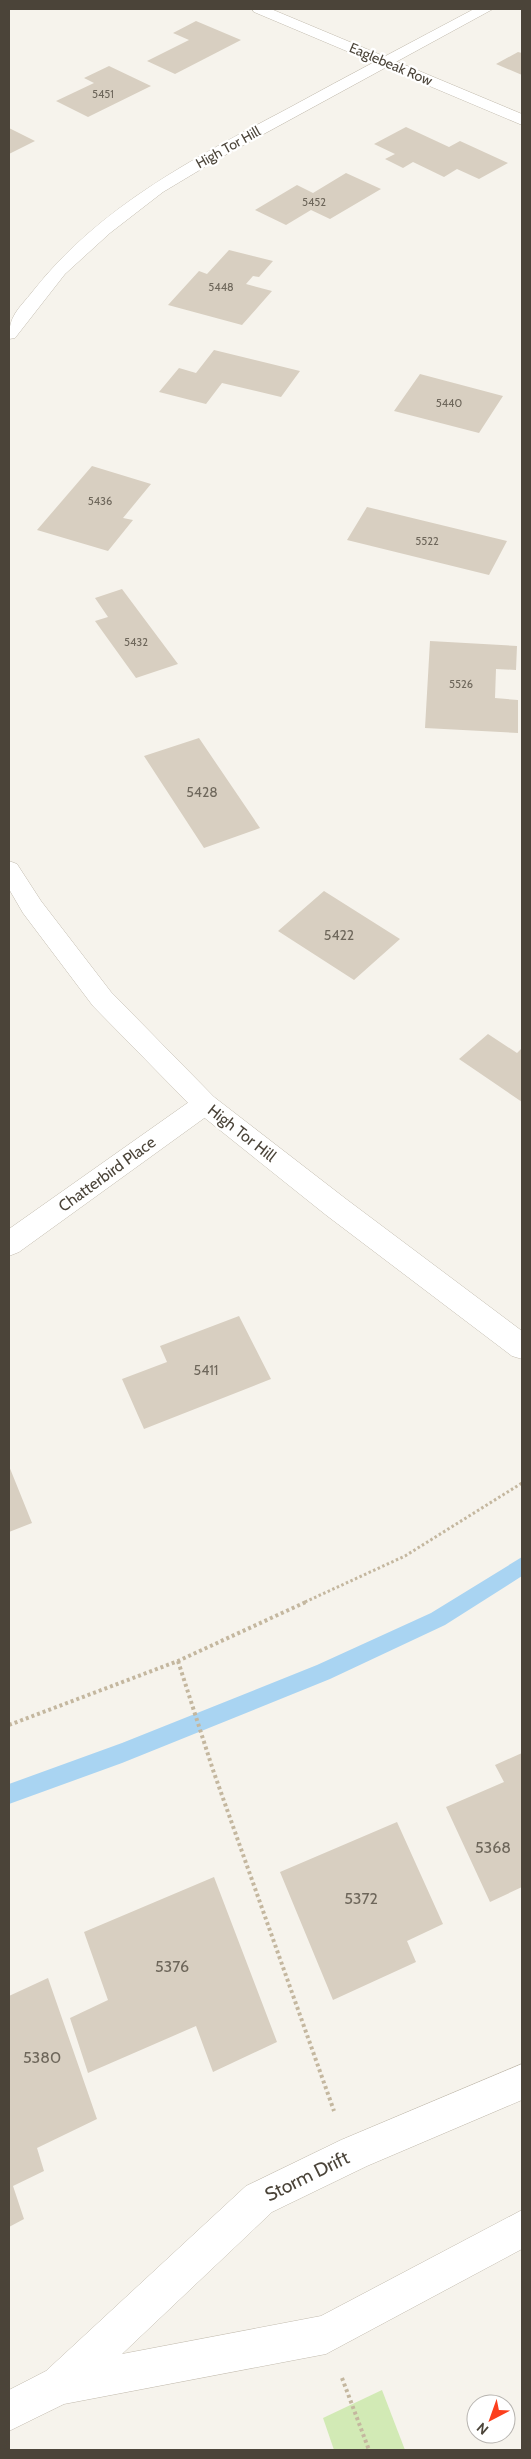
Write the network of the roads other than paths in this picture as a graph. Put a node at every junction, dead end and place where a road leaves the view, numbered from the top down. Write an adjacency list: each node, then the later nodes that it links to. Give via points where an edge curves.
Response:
1 (259, 9): 3 (street, Eaglebeak Row)
2 (485, 9): 3 (street, High Tor Hill)
3 (384, 62): 4 (street, Eaglebeak Row); 5 (street, High Tor Hill, via 157,188 104,229 59,270)
4 (522, 120)
5 (9, 334)
6 (9, 870): 7 (street, High Tor Hill, via 32,907 102,999)
7 (205, 1104): 8 (street, Chatterbird Place); 9 (street, High Tor Hill)
8 (9, 1244)
9 (522, 1347)
10 (522, 2082): 12 (street, Storm Drift, via 354,2153 259,2199)
11 (522, 2229): 12 (street, Storm Drift, via 326,2335)
12 (60, 2385): 13 (street, Storm Drift)
13 (9, 2411)

